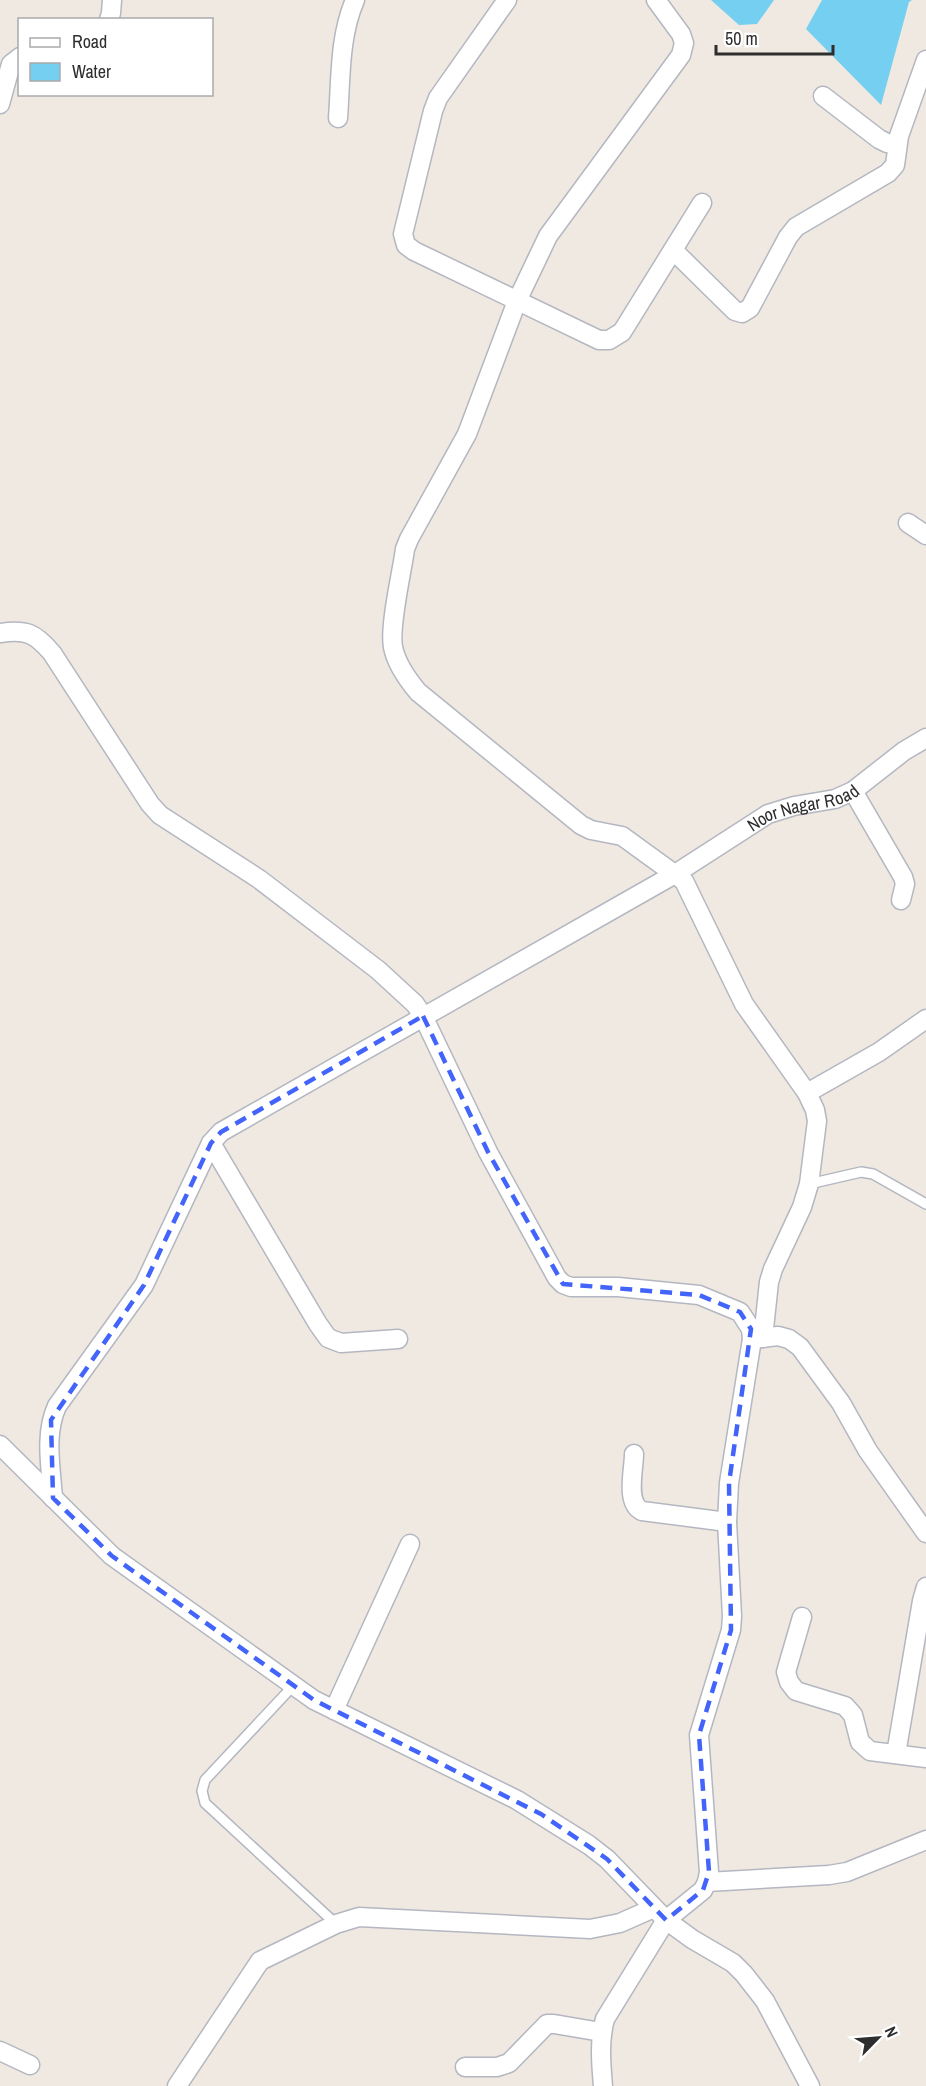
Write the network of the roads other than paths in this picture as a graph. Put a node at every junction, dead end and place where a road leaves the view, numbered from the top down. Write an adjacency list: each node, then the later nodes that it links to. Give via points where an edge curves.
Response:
1 (112, 0): 5 (street)
2 (355, 0): 10 (street, via 344,35)
3 (507, 0): 14 (street, via 438,98 403,234 406,245 414,251)
4 (656, 0): 14 (street, via 681,34 681,55 556,223)
5 (109, 18)
6 (18, 59): 9 (street, via 11,64)
7 (926, 60): 11 (street)
8 (823, 96): 11 (street, via 879,139)
9 (0, 104)
10 (338, 118)
11 (897, 145): 13 (street, via 895,165 888,173 796,227 750,308 742,313 735,311)
12 (702, 203): 13 (street)
13 (673, 250): 14 (street, via 622,332 609,340 599,340)
14 (517, 301): 20 (street, via 467,434 405,549 393,648 408,681 418,692 581,825 622,836)
15 (908, 523): 16 (street)
16 (926, 535)
17 (0, 633): 22 (street, via 28,632 42,641 160,815 259,879 378,970)
18 (926, 738): 19 (street, Noor Nagar Road)
19 (854, 791): 20 (street, Noor Nagar Road, via 768,814); 21 (street, via 903,877)
20 (675, 874): 22 (street, Noor Nagar Road); 24 (street, via 689,890 744,1004)
21 (901, 900)
22 (423, 1016): 25 (street, Noor Nagar Road, via 221,1132); 28 (street, via 488,1152 563,1284 699,1295 740,1312)
23 (926, 1019): 24 (street, via 879,1052)
24 (807, 1093): 26 (street, via 817,1122)
25 (211, 1143): 29 (street, via 328,1338 340,1343); 32 (street, via 144,1285 57,1406 49,1436)
26 (809, 1184): 27 (lane, via 861,1172 873,1174); 28 (street, via 769,1282)
27 (926, 1204)
28 (758, 1338): 33 (street, via 729,1483); 34 (street, via 778,1336 800,1347 842,1402 868,1451)
29 (398, 1339)
30 (0, 1445): 32 (street)
31 (634, 1454): 33 (street, via 632,1499 637,1508)
32 (53, 1498): 38 (street, via 112,1556)
33 (727, 1522): 43 (street, via 731,1630 699,1735)
34 (926, 1533)
35 (410, 1544): 39 (street)
36 (926, 1587): 40 (street)
37 (802, 1617): 40 (street, via 786,1672 789,1682 796,1691 845,1706 853,1715 860,1742 870,1751)
38 (293, 1686): 39 (street); 45 (lane, via 205,1780 202,1791 206,1803)
39 (334, 1710): 44 (street, via 541,1814 607,1859)
40 (896, 1754): 41 (street)
41 (926, 1758)
42 (926, 1840): 43 (street, via 847,1872)
43 (707, 1882): 44 (street, via 703,1890)
44 (660, 1914): 45 (street, via 590,1929 359,1917); 46 (street); 52 (street, via 744,1974 765,2001)
45 (336, 1924): 50 (street, via 260,1961)
46 (601, 2032): 49 (street, via 546,2024 509,2063); 51 (street)
47 (0, 2050): 48 (street)
48 (30, 2064)
49 (465, 2067)
50 (177, 2086)
51 (603, 2086)
52 (810, 2086)

